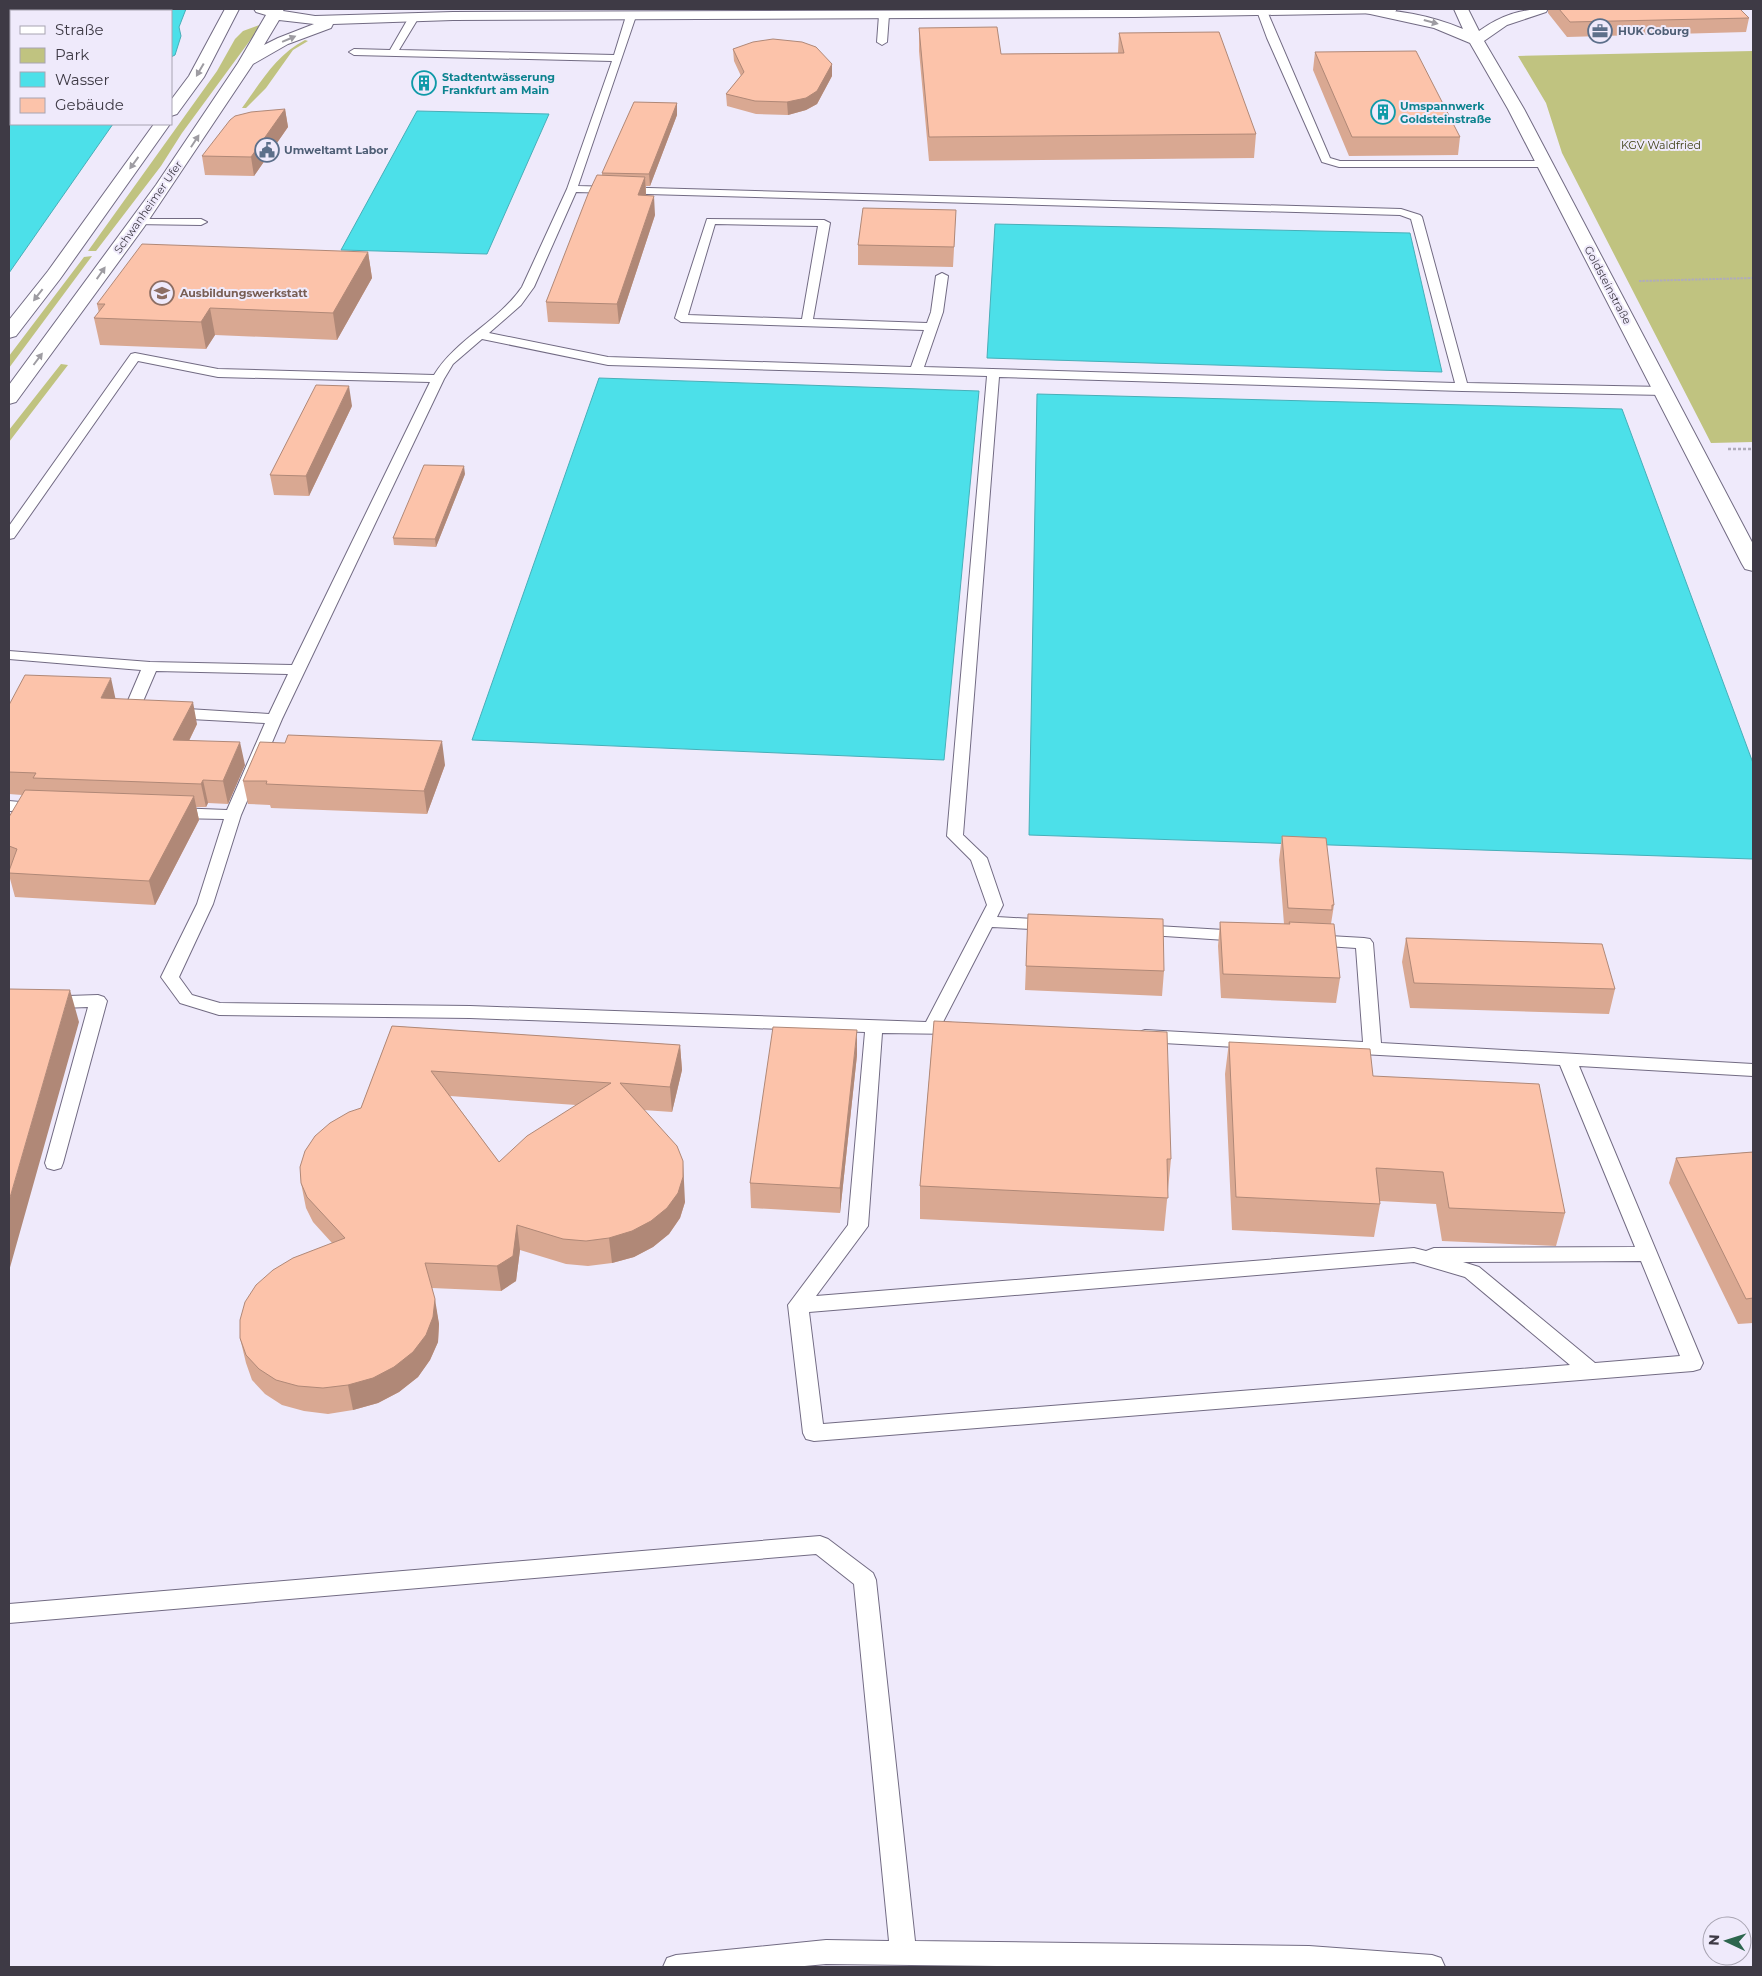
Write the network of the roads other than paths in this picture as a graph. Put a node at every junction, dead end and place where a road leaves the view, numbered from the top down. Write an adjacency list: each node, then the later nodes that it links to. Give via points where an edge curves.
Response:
1 (304, 9): 7 (main road)
2 (311, 9): 12 (main road)
3 (1367, 9): 4 (main road); 8 (main road); 16 (main road, one-way to 16, via 1438,24)
4 (1390, 9)
5 (1460, 9): 16 (main road, Goldsteinstraße)
6 (1541, 9): 16 (main road, via 1502,22)
7 (271, 10): 14 (main road, via 299,19); 15 (main road); 21 (main road, Schwanheimer Ufer, via 265,32)
8 (1304, 10): 9 (main road)
9 (1262, 11): 11 (main road); 24 (lane, via 1326,160 1338,164)
10 (640, 14): 11 (main road); 12 (main road); 20 (lane)
11 (884, 15): 17 (lane)
12 (453, 16): 13 (main road)
13 (414, 17): 14 (main road); 19 (lane)
14 (342, 19): 21 (main road, one-way to 14, via 283,41)
15 (235, 20): 22 (main road, one-way to 22)
16 (1476, 40): 24 (main road, Goldsteinstraße)
17 (882, 42)
18 (354, 52): 19 (lane)
19 (393, 53): 20 (lane)
20 (618, 58): 25 (lane)
21 (246, 62): 26 (main road, Schwanheimer Ufer, one-way to 21)
22 (172, 110)
23 (161, 125): 31 (main road, one-way to 31)
24 (1544, 164): 37 (main road, Goldsteinstraße)
25 (572, 189): 32 (lane, via 528,287 518,303); 36 (lane, via 1401,212 1416,217)
26 (137, 222): 27 (lane); 38 (main road, Schwanheimer Ufer, one-way to 26)
27 (201, 222)
28 (942, 276): 30 (lane)
29 (807, 322): 29 (lane, via 681,318 712,221 824,223); 30 (lane)
30 (932, 326): 33 (lane)
31 (9, 332)
32 (481, 335): 33 (lane, via 608,361); 35 (lane, via 448,362)
33 (916, 371): 34 (lane)
34 (993, 373): 36 (lane); 49 (lane, via 955,836 980,858 995,905)
35 (438, 379): 39 (lane, via 218,373 136,357); 43 (lane)
36 (1462, 387): 37 (lane)
37 (1664, 391): 40 (main road, Goldsteinstraße)
38 (9, 398)
39 (9, 535)
40 (1753, 564)
41 (9, 655): 42 (lane)
42 (150, 666): 43 (lane); 44 (lane, via 132,710)
43 (298, 670): 44 (lane)
44 (274, 719): 48 (lane)
45 (9, 806): 46 (lane)
46 (57, 808)
47 (164, 812): 48 (lane)
48 (233, 815): 55 (lane, via 205,904 170,977 186,999 219,1009 470,1012)
49 (987, 922): 50 (lane); 56 (lane)
50 (1066, 926)
51 (1126, 929): 52 (lane)
52 (1255, 937)
53 (1294, 939): 59 (lane, via 1364,943)
54 (9, 1004): 62 (lane, via 98,1001)
55 (874, 1027): 56 (lane); 65 (lane, via 858,1226)
56 (932, 1027): 57 (lane)
57 (971, 1028)
58 (1127, 1035): 59 (lane)
59 (1372, 1049): 60 (lane)
60 (1567, 1060): 61 (lane); 63 (lane)
61 (1753, 1070)
62 (54, 1163)
63 (1648, 1254): 64 (lane); 66 (lane, via 1693,1363)
64 (1414, 1255): 65 (lane); 66 (lane, via 1472,1272)
65 (798, 1304): 66 (lane, via 814,1433)
66 (1591, 1371)
67 (9, 1614): 68 (lane, via 820,1545 865,1580)
68 (903, 1953): 69 (lane); 70 (lane, via 826,1952)
69 (946, 1960): 71 (lane, via 1309,1958)
70 (676, 1967)
71 (1432, 1967)

